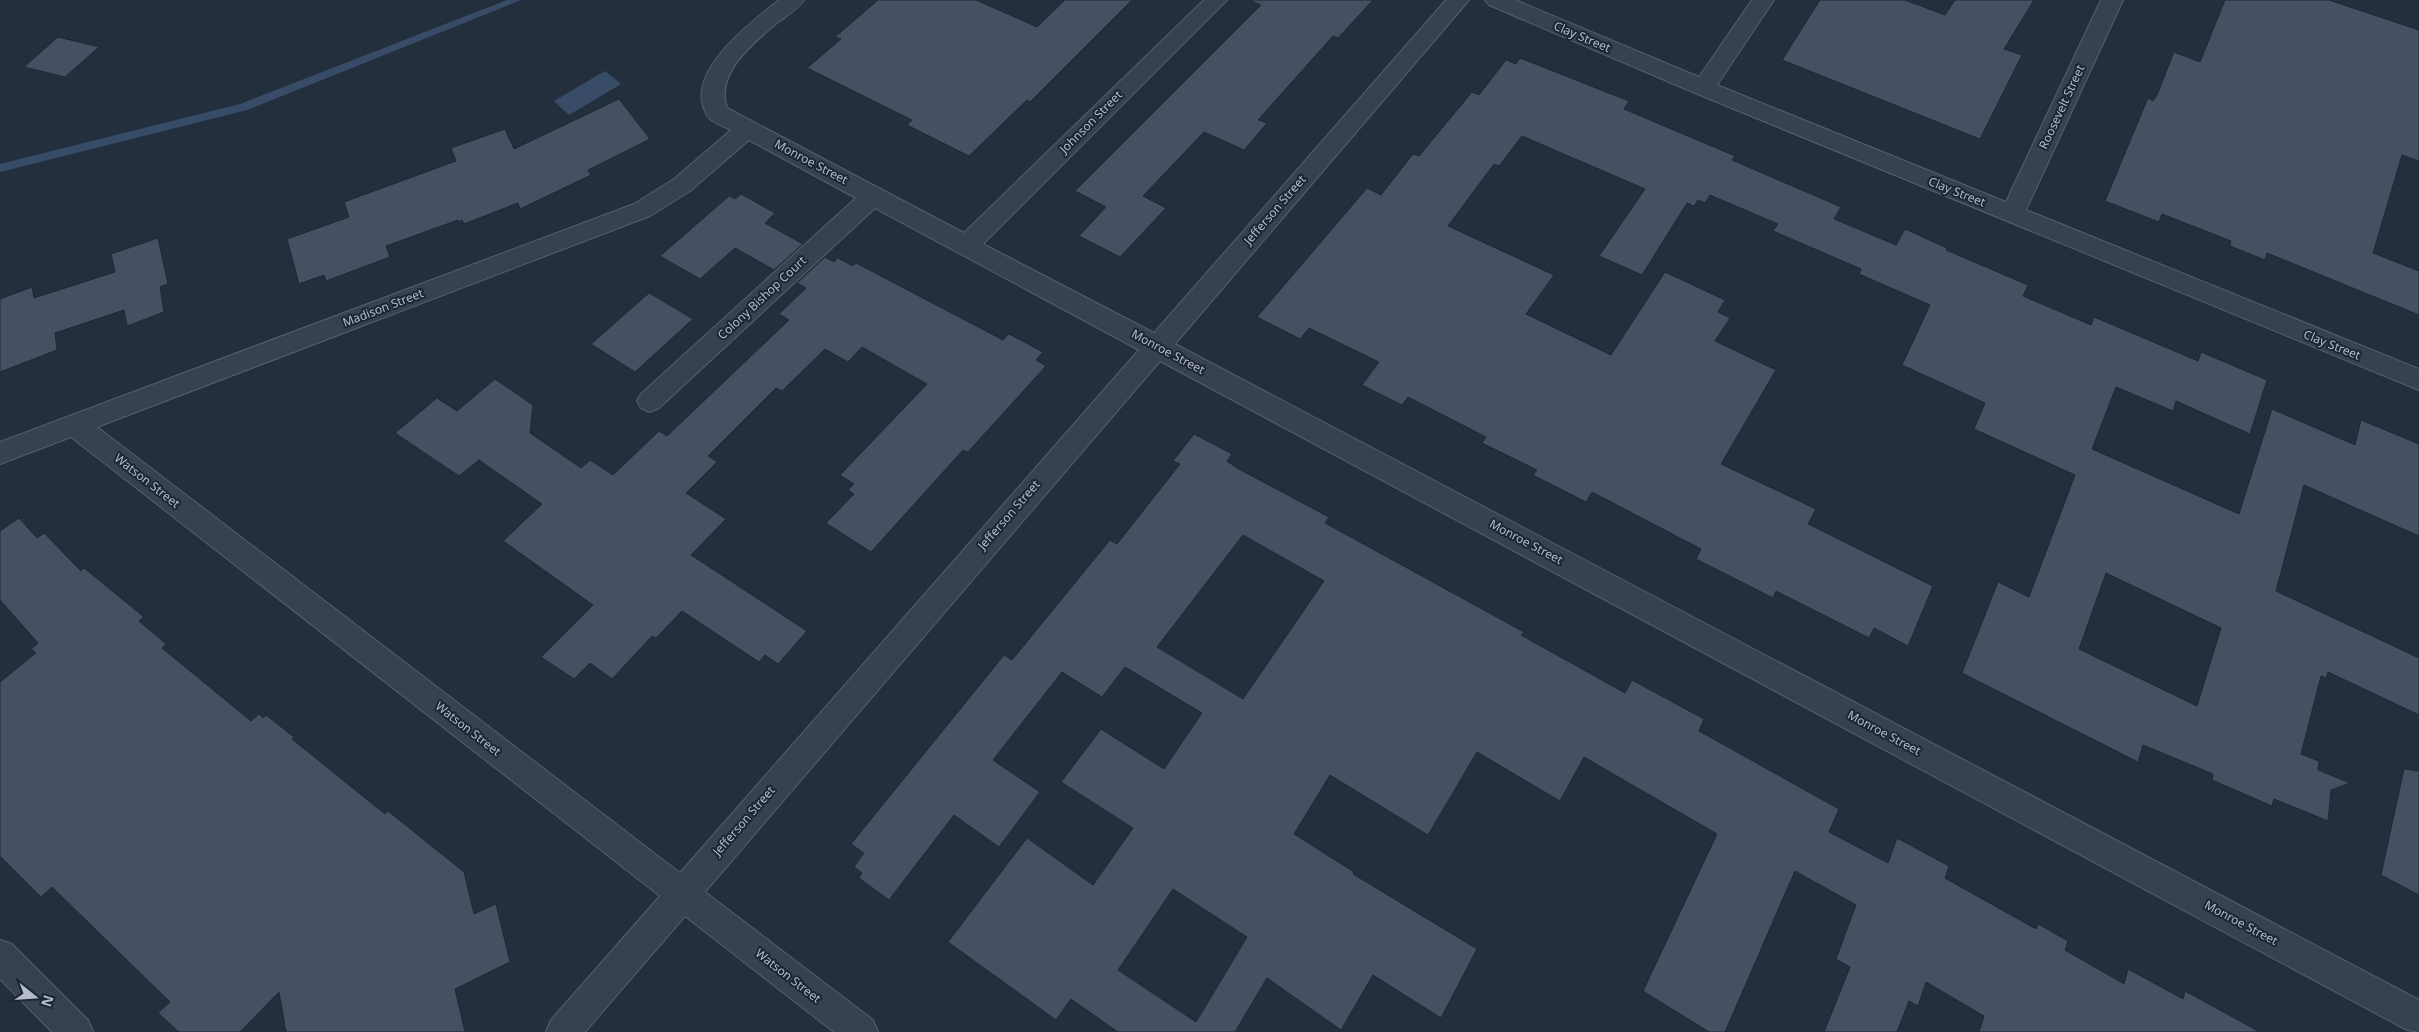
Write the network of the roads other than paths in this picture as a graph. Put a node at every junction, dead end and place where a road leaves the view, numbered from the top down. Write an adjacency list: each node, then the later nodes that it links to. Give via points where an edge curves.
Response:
1 (793, 0): 8 (street, Monroe Street, via 732,54 712,94 717,113)
2 (1216, 0): 11 (street, Johnson Street)
3 (1458, 0): 12 (street, Jefferson Street)
4 (1496, 0): 7 (street, Clay Street)
5 (1763, 0): 7 (street)
6 (2112, 0): 10 (street, Roosevelt Street)
7 (1703, 88): 10 (street, Clay Street)
8 (747, 129): 9 (street, Monroe Street); 15 (street, Madison Street, via 682,186 642,210)
9 (874, 195): 11 (street, Monroe Street); 14 (street, Colony Bishop Court)
10 (2012, 214): 13 (street, Clay Street)
11 (967, 245): 12 (street, Monroe Street)
12 (1156, 346): 17 (street, Jefferson Street); 19 (street, Monroe Street)
13 (2419, 380)
14 (650, 401)
15 (75, 425): 16 (street, Madison Street); 17 (street, Watson Street)
16 (0, 453)
17 (681, 894): 21 (street, Jefferson Street); 22 (street, Watson Street)
18 (0, 956): 20 (street)
19 (2419, 1018)
20 (76, 1032)
21 (563, 1032)
22 (861, 1032)

